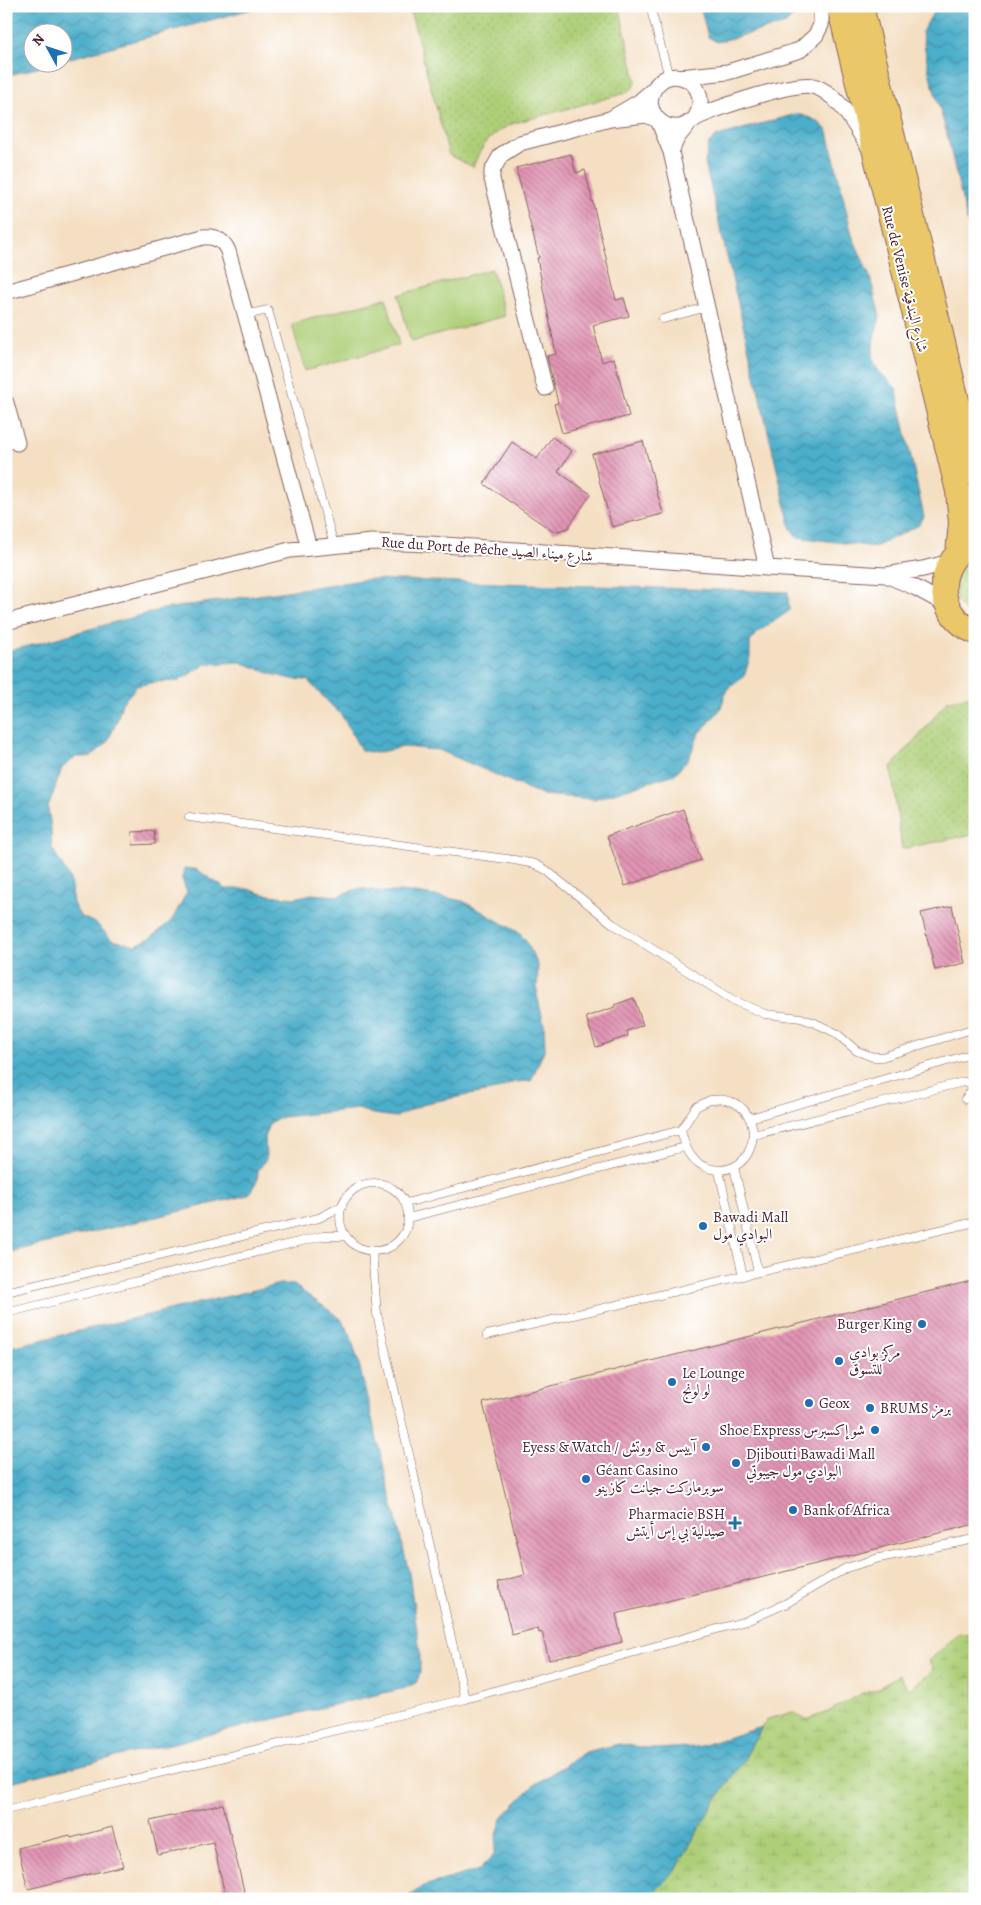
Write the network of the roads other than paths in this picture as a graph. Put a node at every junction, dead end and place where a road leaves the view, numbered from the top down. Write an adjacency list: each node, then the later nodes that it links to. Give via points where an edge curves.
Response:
1 (650, 6): 5 (lane)
2 (821, 6): 5 (street, via 821,25 816,35 800,50 728,72)
3 (839, 6): 11 (main road, Rue de Venise شارع البندقية)
4 (861, 6): 19 (main road, Rue de Venise شارع البندقية)
5 (675, 77): 6 (street, via 658,84); 9 (street, via 689,79 700,93 700,110)
6 (653, 90): 7 (street); 8 (street, via 651,106)
7 (610, 119): 8 (street, via 646,115); 16 (street, via 520,143 502,155 492,171)
8 (658, 120): 9 (street, via 672,127 680,127); 10 (street)
9 (692, 120): 10 (street, via 677,138); 11 (street, via 729,104 798,86 811,86 833,96)
10 (671, 152): 13 (street)
11 (874, 155): 22 (main road, Rue de Venise شارع البندقية, via 958,491)
12 (6, 292): 14 (street, via 209,236 226,246)
13 (707, 307): 15 (lane); 23 (street)
14 (245, 315): 20 (lane, via 268,310); 21 (street)
15 (663, 319)
16 (545, 388)
17 (6, 403): 18 (street)
18 (17, 443)
19 (975, 474)
20 (334, 545): 21 (street, Rue du Port de Pêche شارع ميناء الصيد); 23 (street, Rue du Port de Pêche شارع ميناء الصيد, via 372,542 430,544)
21 (308, 548): 26 (street, Rue du Port de Pêche شارع ميناء الصيد)
22 (961, 552): 24 (street, Rue du Port de Pêche شارع ميناء الصيد, via 923,569); 25 (main road, Rue de Venise شارع البندقية, via 944,576 943,591)
23 (767, 568): 24 (street, Rue du Port de Pêche شارع ميناء الصيد)
24 (886, 575): 25 (street, Rue du Port de Pêche شارع ميناء الصيد)
25 (947, 605): 27 (main road, via 954,618)
26 (6, 622)
27 (972, 633)
28 (189, 817): 31 (lane, via 535,864 557,877 613,924 732,1000 766,1014 815,1023 836,1033 865,1054 882,1057)
29 (975, 881): 30 (lane)
30 (975, 904)
31 (975, 1028)
32 (975, 1053): 36 (lane)
33 (975, 1083): 38 (lane, via 963,1082)
34 (975, 1088): 35 (lane)
35 (965, 1099)
36 (750, 1118): 37 (lane, via 740,1106 726,1100 710,1100 696,1107); 38 (lane)
37 (681, 1130): 39 (lane); 42 (lane)
38 (754, 1135): 40 (lane, via 752,1148)
39 (685, 1147): 41 (lane, via 694,1161 705,1168); 44 (lane)
40 (734, 1167): 41 (lane); 48 (lane)
41 (719, 1170): 49 (lane)
42 (406, 1203): 43 (lane, via 390,1186 379,1183 356,1188); 44 (lane)
43 (342, 1206): 46 (lane, via 341,1223); 50 (lane, via 319,1218)
44 (408, 1218): 47 (lane, via 401,1238 392,1246)
45 (975, 1222): 48 (lane)
46 (346, 1236): 47 (lane, via 355,1245); 51 (lane, via 323,1236)
47 (372, 1251): 54 (lane, via 377,1314)
48 (758, 1272): 49 (lane)
49 (743, 1276): 52 (lane)
50 (6, 1292)
51 (6, 1313)
52 (487, 1335)
53 (975, 1538): 54 (lane, via 846,1568 786,1604 746,1621)
54 (466, 1699): 55 (lane)
55 (6, 1810)

